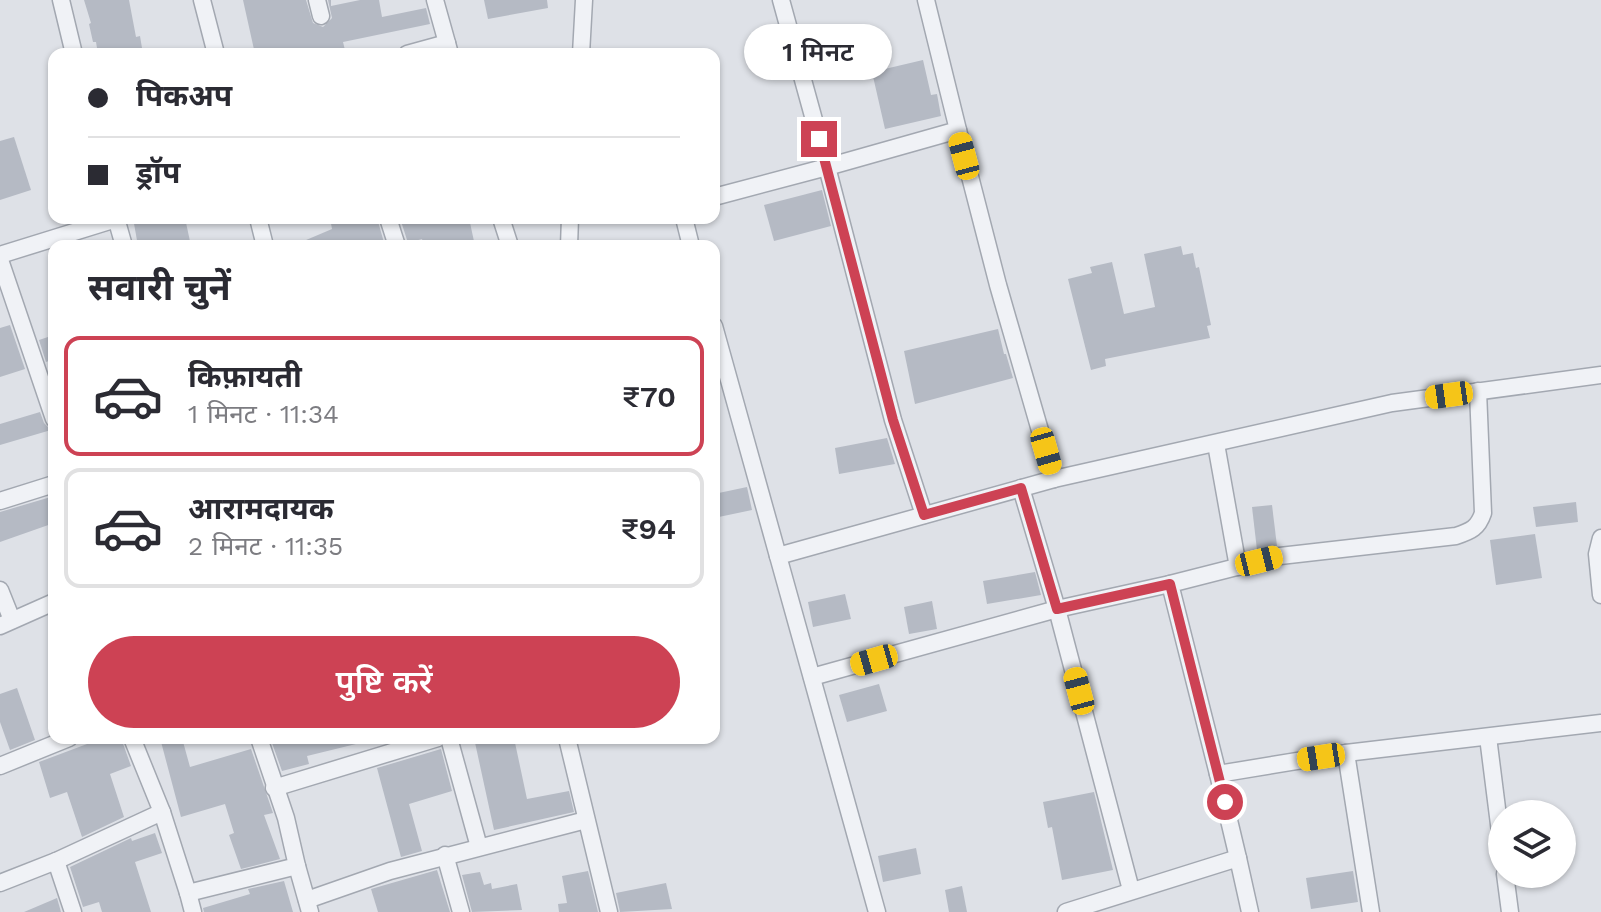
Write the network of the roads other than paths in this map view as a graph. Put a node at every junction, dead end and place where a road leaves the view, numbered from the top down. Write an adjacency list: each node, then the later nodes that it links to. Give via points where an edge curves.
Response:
1 (61, 0): 7 (street)
2 (202, 0): 8 (street)
3 (435, 0): 9 (street)
4 (584, 0): 10 (street)
5 (781, 0): 12 (street)
6 (926, 0): 11 (street)
7 (73, 48)
8 (214, 48)
9 (448, 48)
10 (581, 48)
11 (958, 130): 12 (street); 23 (street)
12 (827, 167): 13 (street); 27 (street, via 893,420)
13 (720, 195)
14 (98, 224): 15 (street)
15 (51, 240)
16 (48, 241): 17 (street)
17 (0, 257): 21 (street)
18 (720, 348): 29 (street)
19 (1601, 375): 20 (street)
20 (1478, 391): 22 (street, via 1392,403); 30 (street, via 1483,513 1472,531 1280,556)
21 (48, 401)
22 (1216, 444): 23 (street); 30 (street)
23 (1054, 479): 25 (street)
24 (48, 486): 26 (street)
25 (1021, 488): 27 (street); 35 (street)
26 (0, 501)
27 (924, 515): 29 (street)
28 (1601, 538): 33 (street)
29 (778, 556): 37 (street)
30 (1238, 567): 31 (street)
31 (1170, 584): 35 (street); 48 (street)
32 (0, 590): 36 (street)
33 (1601, 595)
34 (48, 605): 36 (street)
35 (1057, 609): 37 (street); 60 (street)
36 (6, 623)
37 (812, 677): 67 (street)
38 (1601, 723): 39 (street)
39 (1488, 737): 46 (street); 50 (street)
40 (54, 744): 47 (street)
41 (134, 744): 51 (street)
42 (261, 744): 49 (street)
43 (418, 744): 49 (street)
44 (451, 744): 53 (street)
45 (568, 744): 52 (street)
46 (1346, 753): 48 (street); 70 (street)
47 (0, 766)
48 (1218, 774): 55 (street)
49 (274, 788): 57 (street)
50 (1496, 800)
51 (162, 812): 56 (street); 61 (street)
52 (586, 820): 53 (street); 66 (street)
53 (479, 847): 54 (street)
54 (445, 855): 62 (street, via 390,871); 65 (street)
55 (1238, 858): 60 (street); 69 (street)
56 (56, 861): 58 (street); 63 (street)
57 (297, 866): 61 (street); 62 (street)
58 (0, 883)
59 (1507, 888): 71 (street)
60 (1131, 890): 68 (street)
61 (188, 893): 64 (street)
62 (308, 906)
63 (73, 912)
64 (193, 912)
65 (461, 912)
66 (609, 912)
67 (877, 912)
68 (1066, 912)
69 (1250, 912)
70 (1371, 912)
71 (1510, 912)

